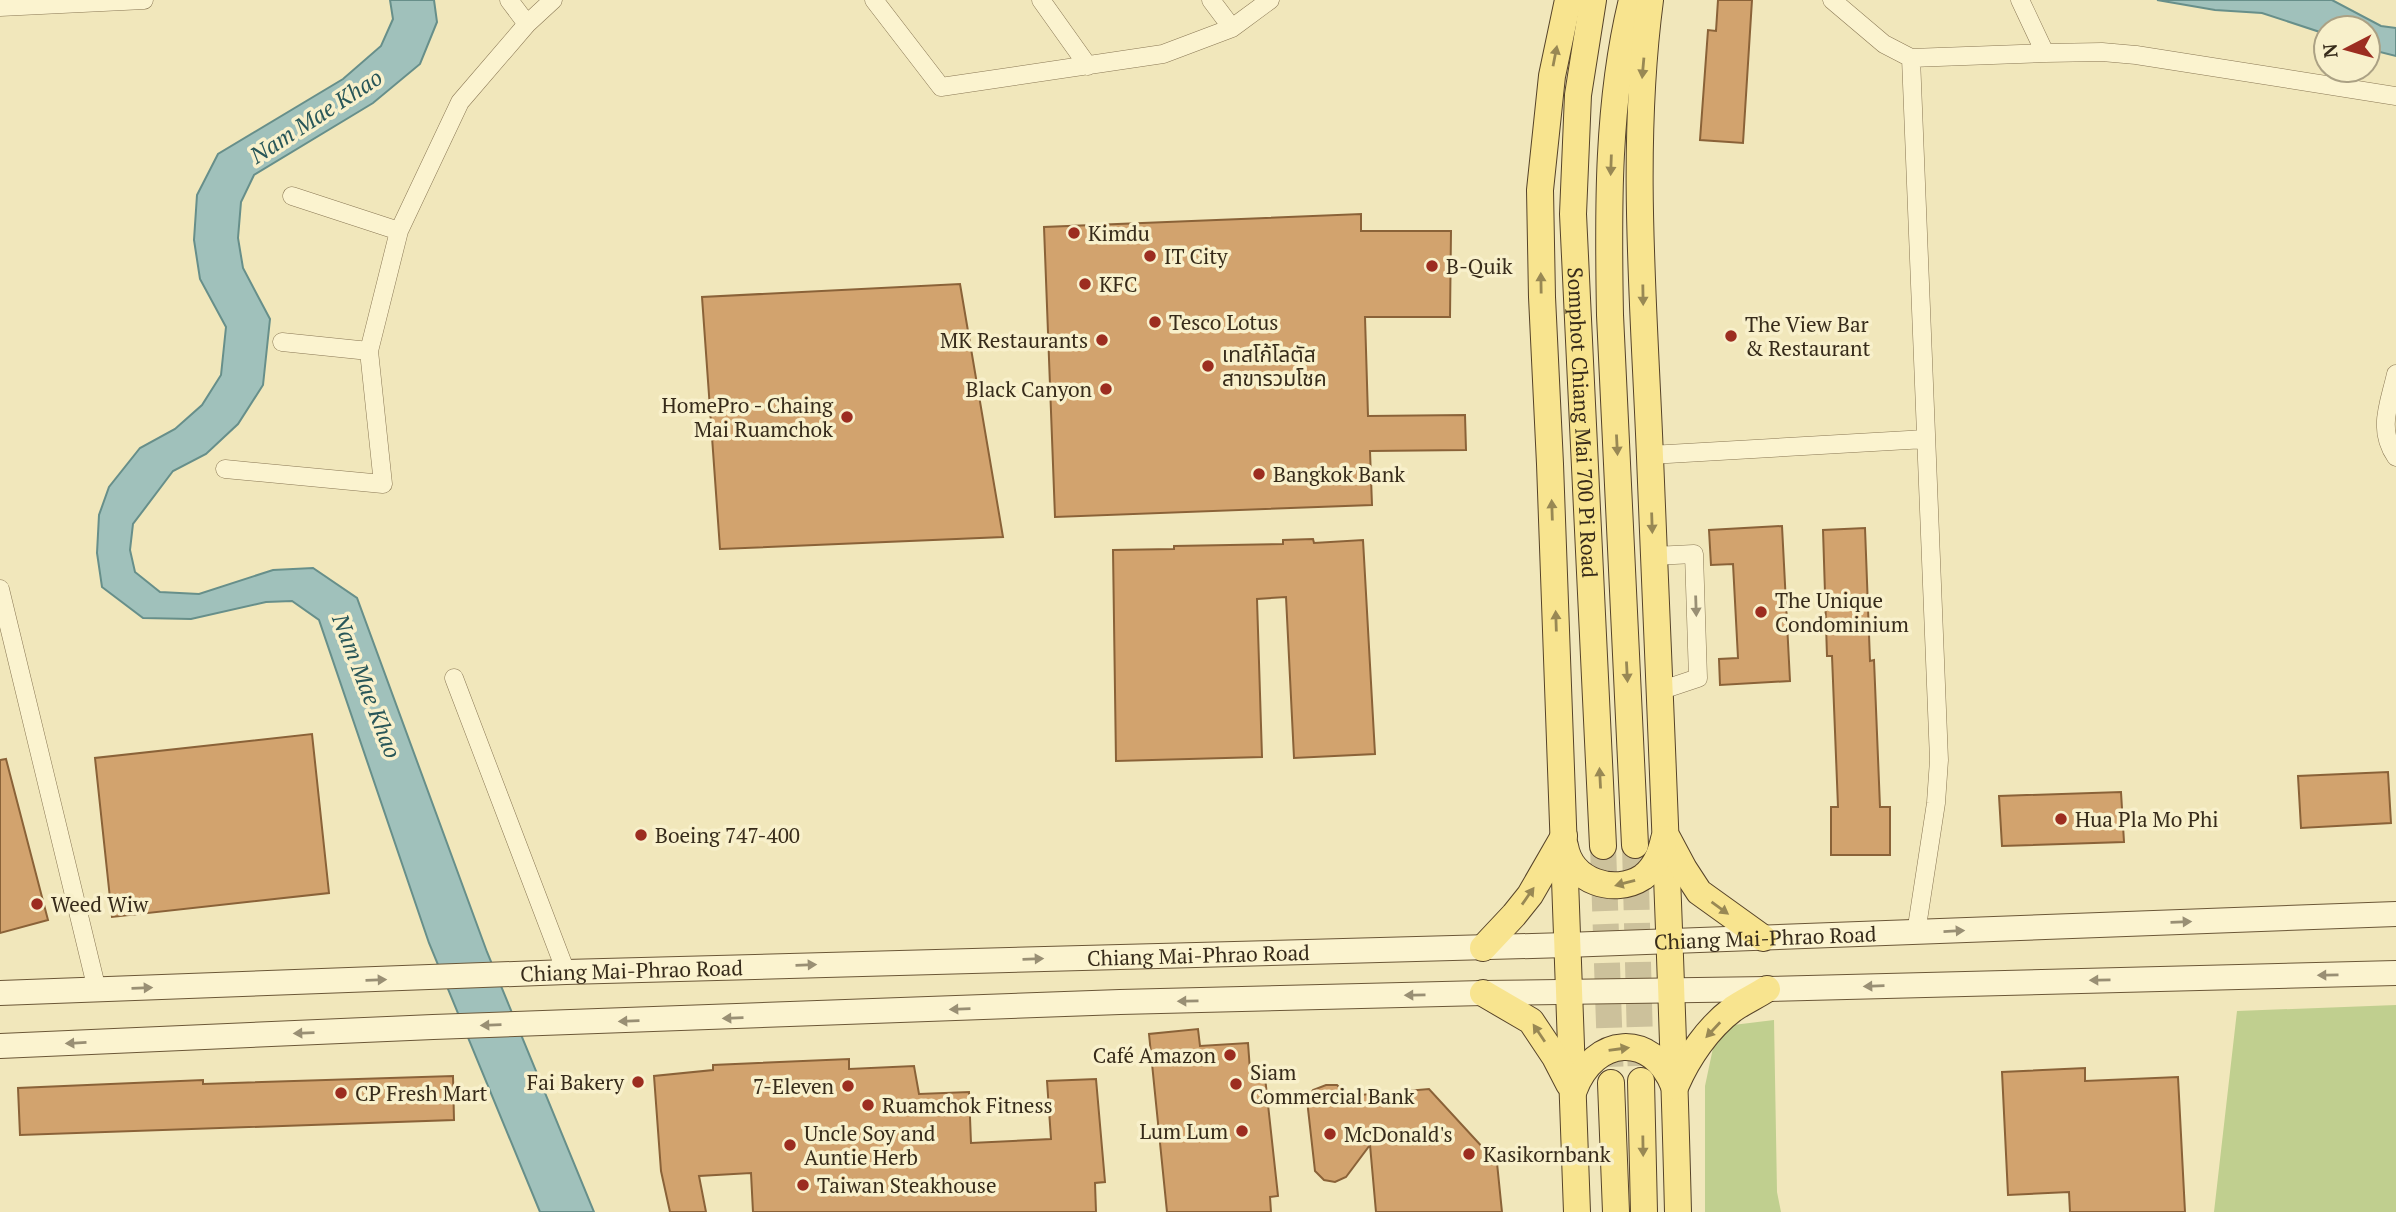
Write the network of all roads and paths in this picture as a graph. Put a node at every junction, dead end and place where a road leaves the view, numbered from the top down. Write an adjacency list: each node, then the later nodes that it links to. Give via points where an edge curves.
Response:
1 (144, 0): 14 (street)
2 (509, 0): 15 (street)
3 (553, 0): 15 (street)
4 (874, 0): 19 (street, via 941,87)
5 (1041, 0): 19 (street)
6 (1211, 0): 16 (street)
7 (1270, 0): 16 (street)
8 (1568, 0): 37 (main road, one-way to 8, via 1540,190 1552,76)
9 (1593, 0): 39 (main road, Somphot Chiang Mai 700 Pi Road, one-way to 9, via 1573,214 1578,95)
10 (1632, 0): 38 (main road, Somphot Chiang Mai 700 Pi Road, one-way to 38, via 1620,66 1608,230)
11 (1650, 0): 27 (main road, one-way to 27, via 1640,145)
12 (1832, 0): 18 (street, via 1884,44)
13 (2021, 0): 17 (street)
14 (0, 7)
15 (527, 24): 22 (street, via 460,102)
16 (1232, 28): 19 (street, via 1163,54)
17 (2045, 52): 18 (street); 20 (street, via 2136,55)
18 (1911, 58): 26 (street)
19 (1088, 66)
20 (2396, 96)
21 (292, 196): 22 (street)
22 (399, 231): 24 (street)
23 (282, 342): 24 (street)
24 (369, 351): 29 (street, via 383,484)
25 (2396, 374): 28 (street, via 2384,427)
26 (1926, 439): 27 (street); 41 (street, via 1939,760)
27 (1650, 455): 30 (main road, one-way to 30)
28 (2396, 457)
29 (225, 469)
30 (1654, 556): 35 (main road); 35 (street, one-way to 35, via 1694,554 1698,678)
31 (0, 589): 32 (street)
32 (19, 668): 33 (street); 49 (street)
33 (0, 670)
34 (454, 678): 46 (street)
35 (1659, 691): 36 (main road)
36 (1666, 834): 37 (main road, one-way to 37, via 1655,864 1644,876 1615,886 1585,877 1570,859); 42 (main road, one-way to 42, via 1699,892); 43 (main road)
37 (1564, 836): 44 (main road); 45 (main road, one-way to 37, via 1530,895)
38 (1635, 845)
39 (1603, 846)
40 (2396, 914): 41 (main road, Chiang Mai-Phrao Road, one-way to 40)
41 (1916, 933): 42 (main road, Chiang Mai-Phrao Road)
42 (1763, 938): 43 (main road, Chiang Mai-Phrao Road)
43 (1669, 941): 44 (main road, Chiang Mai-Phrao Road); 50 (main road)
44 (1566, 945): 45 (main road, Chiang Mai-Phrao Road); 51 (main road)
45 (1483, 948): 46 (main road, Chiang Mai-Phrao Road, one-way to 45)
46 (554, 973): 49 (main road, Chiang Mai-Phrao Road, one-way to 46)
47 (2396, 973): 48 (main road, one-way to 48)
48 (1767, 989): 50 (main road); 57 (main road, one-way to 57, via 1732,1010 1706,1037)
49 (97, 990): 52 (main road, Chiang Mai-Phrao Road)
50 (1672, 990): 51 (main road); 57 (main road)
51 (1569, 992): 53 (main road); 58 (main road)
52 (0, 993)
53 (1483, 993): 54 (main road, one-way to 54, via 1120,1002); 58 (main road, one-way to 53, via 1531,1021)
54 (0, 1046)
55 (1641, 1081): 61 (main road, one-way to 61)
56 (1611, 1083): 60 (main road)
57 (1675, 1088): 58 (main road, one-way to 57, via 1588,1063 1601,1053 1631,1047 1659,1060); 62 (main road)
58 (1573, 1092): 59 (main road)
59 (1577, 1212)
60 (1616, 1212)
61 (1644, 1212)
62 (1678, 1212)

